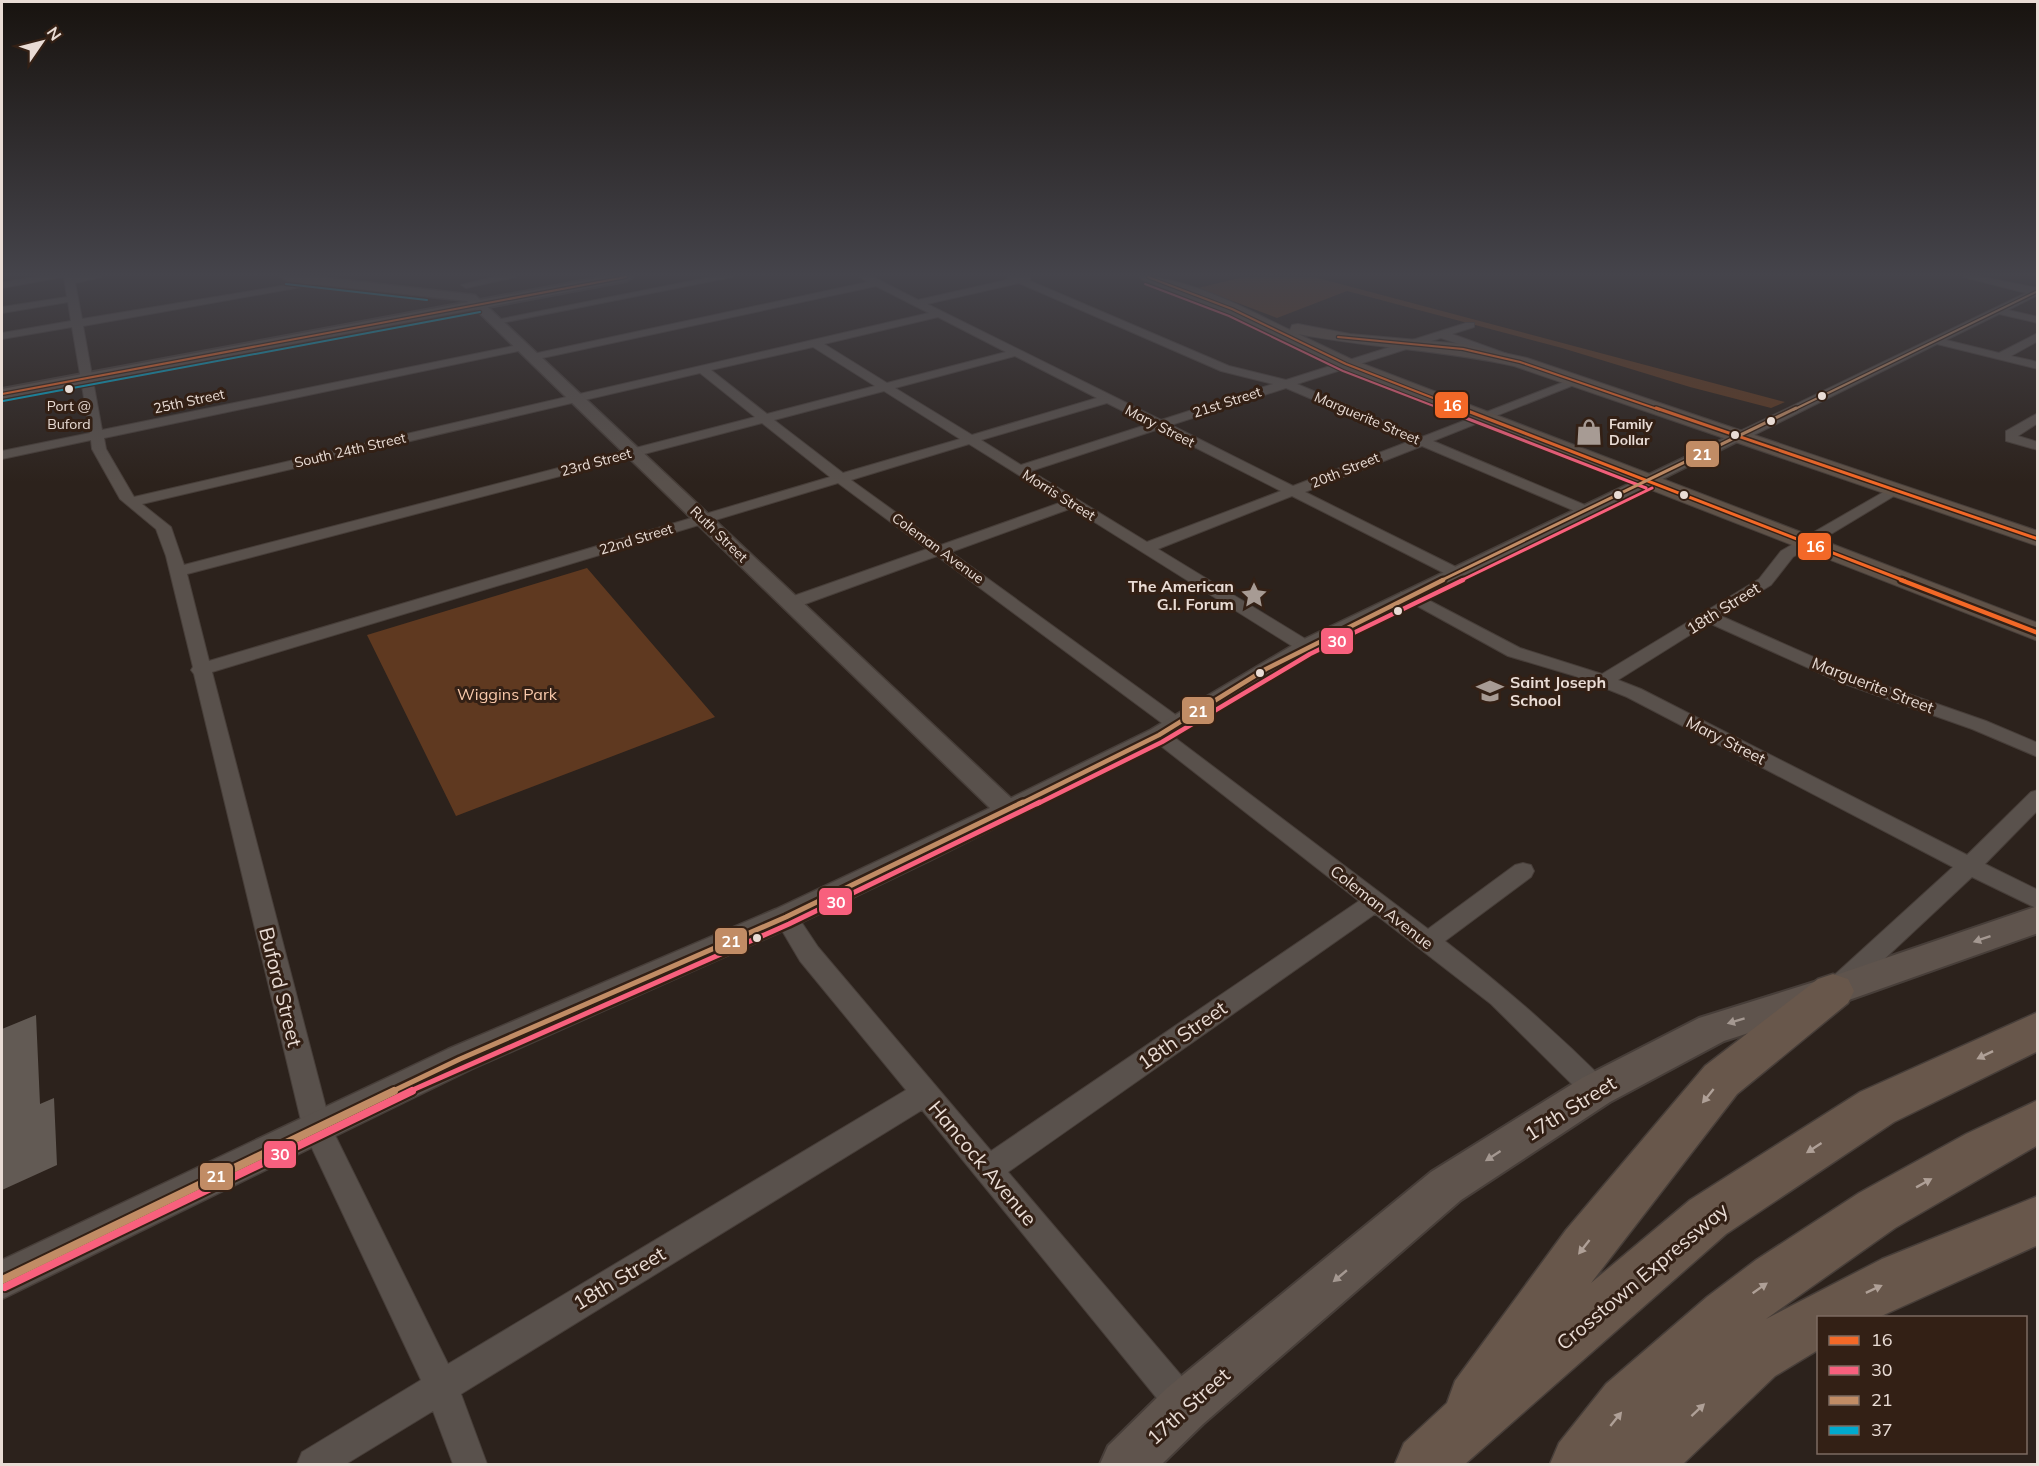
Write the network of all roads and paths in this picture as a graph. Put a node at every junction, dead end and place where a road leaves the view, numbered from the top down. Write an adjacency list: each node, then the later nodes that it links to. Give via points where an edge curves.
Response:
1 (83, 345): 23 (street, Buford Street)
2 (260, 345): 23 (main road)
3 (521, 345): 16 (street, Ruth Street)
4 (559, 345): 16 (street, 25th Street)
5 (798, 345): 22 (street, South 24th Street)
6 (818, 345): 26 (street, Morris Street)
7 (999, 345): 17 (street, Mary Street)
8 (1170, 345): 25 (street, Marguerite Street, via 1225,369)
9 (1307, 345): 20 (main road)
10 (1403, 345): 20 (street, 21st Street)
11 (1431, 345): 19 (main road)
12 (1473, 345): 19 (street)
13 (1928, 345): 35 (street)
14 (1954, 345): 18 (street)
15 (2020, 345): 18 (street)
16 (528, 352): 28 (street, Ruth Street); 34 (street, 25th Street)
17 (1014, 353): 26 (street, 23rd Street); 29 (street, Mary Street)
18 (2000, 357): 21 (street)
19 (1520, 362): 24 (main road)
20 (1346, 364): 25 (street, 21st Street); 30 (main road)
21 (2037, 366)
22 (701, 368): 28 (street, South 24th Street); 32 (street, Coleman Avenue)
23 (88, 378): 27 (main road); 34 (street, Buford Street)
24 (1578, 381): 30 (street, 20th Street); 35 (main road)
25 (1286, 384): 33 (street, 21st Street); 37 (street, Marguerite Street)
26 (885, 387): 32 (street, 23rd Street); 36 (street, Morris Street)
27 (2, 394)
28 (576, 398): 39 (street, Ruth Street); 46 (street, South 24th Street)
29 (1106, 399): 33 (street, Mary Street); 36 (street, 22nd Street)
30 (1483, 417): 37 (street, 20th Street); 43 (main road)
31 (2037, 417): 38 (street, via 2011,434 2011,438)
32 (764, 418): 39 (street, 23rd Street); 42 (street, Coleman Avenue)
33 (1158, 425): 41 (street, 21st Street); 45 (street, Mary Street)
34 (98, 435): 40 (street, 25th Street); 46 (street, Buford Street, via 105,462)
35 (1739, 437): 43 (street); 44 (main road)
36 (970, 439): 41 (street, Morris Street); 42 (street, 22nd Street)
37 (1420, 440): 45 (street, 20th Street); 48 (street, Marguerite Street)
38 (2037, 446)
39 (633, 452): 49 (street, Ruth Street); 54 (street, 23rd Street)
40 (2, 454)
41 (1019, 470): 47 (street, Morris Street)
42 (840, 478): 49 (street, 22nd Street); 53 (street, Coleman Avenue)
43 (1649, 481): 48 (street); 51 (main road)
44 (1894, 490): 50 (main road); 51 (street, 18th Street)
45 (1292, 491): 52 (street, 20th Street); 55 (street, Mary Street)
46 (128, 499): 54 (street, Buford Street, via 163,527)
47 (1073, 503): 52 (street, Morris Street); 53 (street)
48 (1587, 511): 55 (street)
49 (703, 519): 57 (street, Ruth Street); 61 (street, 22nd Street)
50 (2037, 539)
51 (1806, 543): 58 (street, 18th Street, via 1780,560 1765,582); 59 (main road)
52 (1146, 548): 60 (street, Morris Street)
53 (942, 550): 57 (street); 63 (street, Coleman Avenue)
54 (177, 572): 61 (street, Buford Street)
55 (1456, 573): 56 (street)
56 (1407, 596): 60 (street); 62 (street, Mary Street, via 1514,652)
57 (791, 603): 66 (street, Ruth Street)
58 (1709, 617): 62 (street, 18th Street); 64 (street, Marguerite Street, via 1848,679 1980,724)
59 (2037, 633)
60 (1306, 647): 63 (street)
61 (200, 670): 79 (street, Buford Street)
62 (1605, 681): 67 (street, Mary Street)
63 (1168, 730): 66 (street); 70 (street, Coleman Avenue)
64 (2037, 751)
65 (2037, 797): 67 (street, 17th Street)
66 (1008, 810): 71 (street)
67 (1970, 866): 69 (street, Mary Street); 74 (street, 17th Street)
68 (1523, 870): 73 (street)
69 (2037, 901)
70 (1375, 902): 73 (street, Coleman Avenue); 80 (street, 18th Street)
71 (786, 917): 77 (street, Hancock Avenue, via 809,954); 79 (street, via 460,1059)
72 (2037, 919): 74 (main road, one-way to 74)
73 (1427, 942): 76 (street, Coleman Avenue, via 1500,997)
74 (1833, 991): 76 (main road, 17th Street, one-way to 76, via 1712,1029); 87 (highway, one-way to 87, via 1721,1080 1584,1248)
75 (2037, 1030): 87 (highway, Crosstown Expressway, one-way to 87, via 1877,1107 1708,1217)
76 (1596, 1090): 86 (main road, 17th Street, one-way to 86, via 1446,1186)
77 (925, 1093): 80 (street, Hancock Avenue); 85 (street, 18th Street)
78 (2037, 1121): 91 (highway, one-way to 78, via 1633,1399 1750,1295 1856,1221)
79 (317, 1129): 82 (street); 85 (street, Buford Street)
80 (988, 1169): 86 (street, Hancock Avenue)
81 (2037, 1220): 83 (highway, one-way to 81, via 1936,1261)
82 (2, 1280)
83 (1824, 1316)
84 (1817, 1321): 92 (highway, one-way to 84, via 1755,1356)
85 (441, 1385): 88 (street, 18th Street); 89 (street, Buford Street)
86 (1185, 1406): 90 (main road, 17th Street)
87 (1435, 1454)
88 (314, 1464)
89 (470, 1464)
90 (1126, 1464)
91 (1580, 1464)
92 (1641, 1464)

